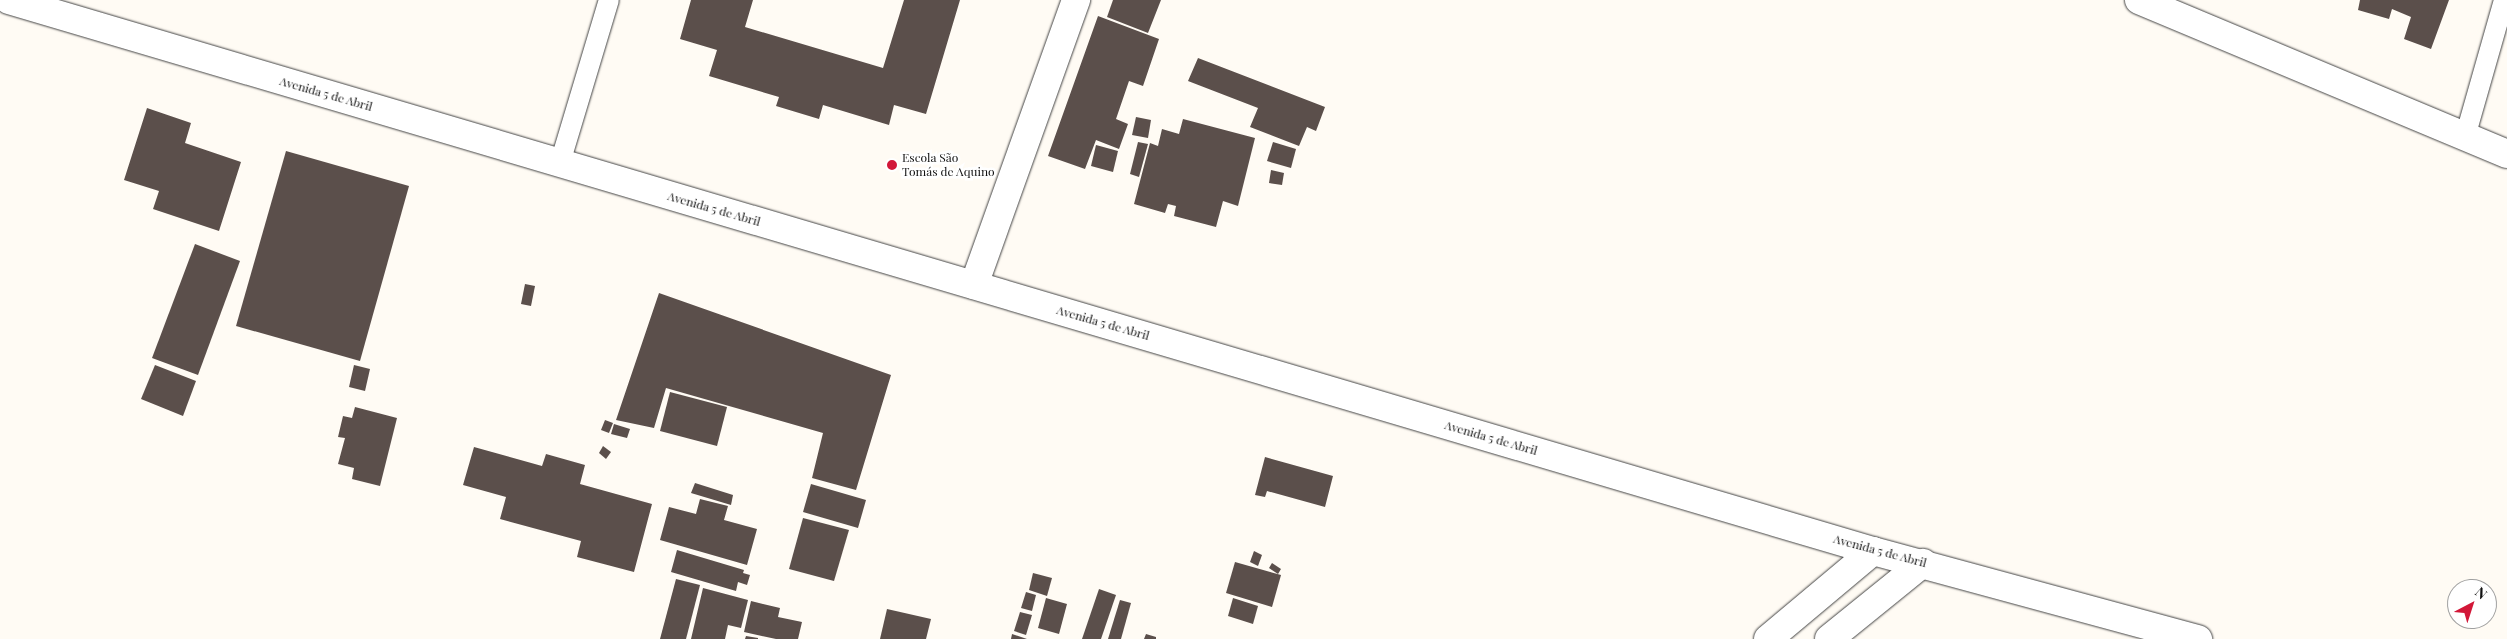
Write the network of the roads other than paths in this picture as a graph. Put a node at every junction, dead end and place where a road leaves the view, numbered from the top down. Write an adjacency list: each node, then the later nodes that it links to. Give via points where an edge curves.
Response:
1 (9, 0): 8 (street, Avenida 5 de Abril)
2 (609, 0): 8 (lane)
3 (1076, 0): 9 (street)
4 (2139, 0): 6 (street)
5 (2504, 0): 6 (lane)
6 (2466, 138): 7 (street)
7 (2507, 154)
8 (560, 163): 9 (street, Avenida 5 de Abril)
9 (974, 285): 10 (street, Avenida 5 de Abril)
10 (1873, 551): 11 (street, Avenida 5 de Abril); 12 (street)
11 (1923, 563): 13 (street); 14 (street, Avenida 5 de Abril)
12 (1768, 639)
13 (1829, 639)
14 (2198, 639)

